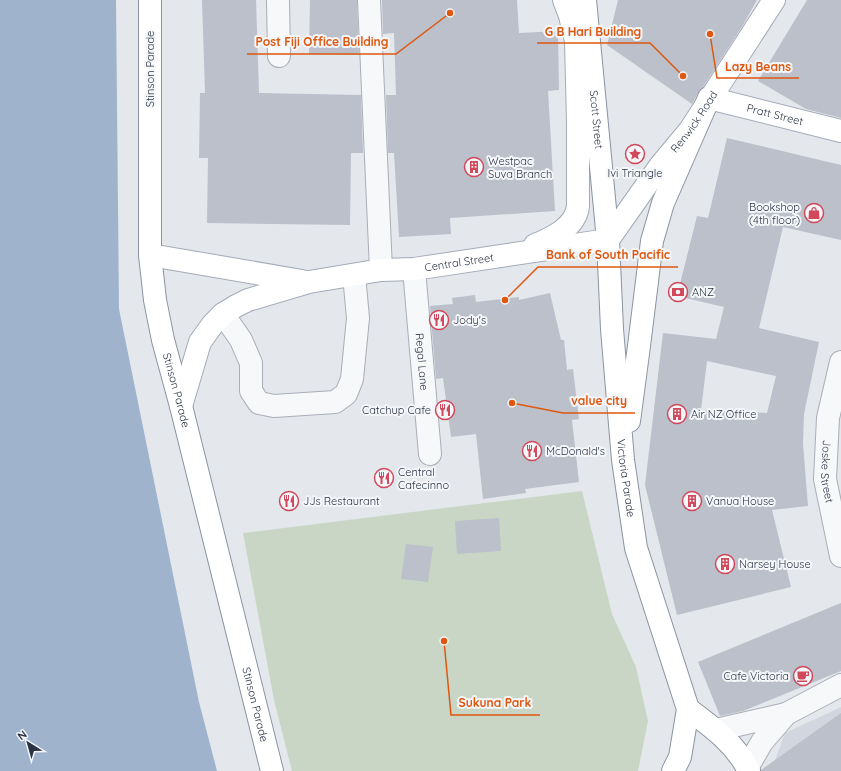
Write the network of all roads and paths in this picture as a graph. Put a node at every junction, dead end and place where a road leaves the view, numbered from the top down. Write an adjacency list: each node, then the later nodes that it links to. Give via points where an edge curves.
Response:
1 (150, 0): 12 (main road, Stinson Parade)
2 (278, 0): 7 (street)
3 (369, 0): 14 (street)
4 (564, 0): 11 (main road, via 576,41 578,211 557,234)
5 (585, 0): 10 (main road, Scott Street)
6 (774, 0): 8 (main road, Renwick Road)
7 (279, 56)
8 (709, 98): 9 (main road, Pratt Street); 10 (main road, Renwick Road, via 690,130 660,166); 21 (main road, via 663,203 652,242)
9 (841, 131)
10 (608, 240): 11 (main road, Central Street); 21 (main road, Victoria Parade, via 612,329)
11 (520, 252): 13 (main road, Central Street)
12 (150, 255): 16 (main road, Central Street); 19 (main road, Stinson Parade, via 163,340)
13 (414, 269): 14 (main road, Central Street); 20 (street, Regal Lane)
14 (381, 270): 15 (main road, Central Street)
15 (354, 275): 16 (main road, Central Street); 17 (street, via 358,318 352,379 346,394 335,402 274,406 259,403 251,391 251,363 241,340)
16 (310, 282): 17 (main road, Central Street, via 248,300)
17 (223, 314): 19 (main road, Central Street, via 200,342)
18 (841, 362): 22 (street, Joske Street, via 828,418 825,479)
19 (181, 406): 29 (main road, Stinson Parade)
20 (430, 454)
21 (623, 460): 24 (main road, Victoria Parade, via 636,548)
22 (841, 556)
23 (841, 685): 25 (street)
24 (688, 709): 26 (main road); 27 (main road, Victoria Parade)
25 (786, 714): 26 (street); 28 (street, via 762,742)
26 (716, 730): 28 (main road)
27 (676, 764)
28 (748, 769)
29 (272, 771)

